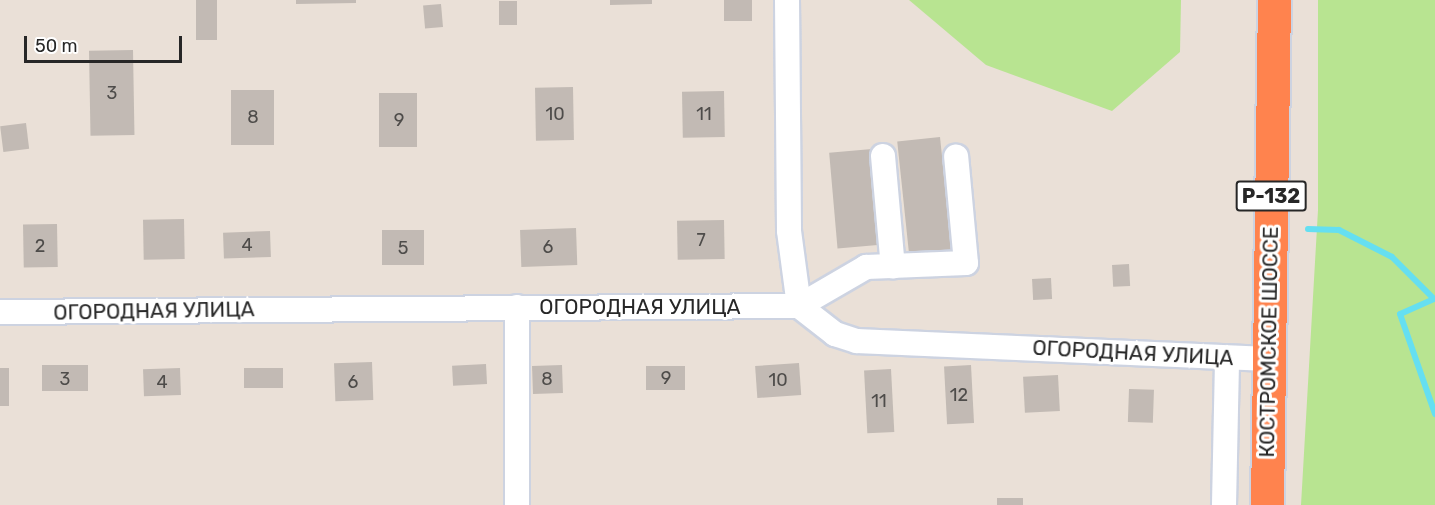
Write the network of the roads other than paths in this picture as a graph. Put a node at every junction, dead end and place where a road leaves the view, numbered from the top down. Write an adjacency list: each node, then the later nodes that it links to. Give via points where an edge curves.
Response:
1 (787, 0): 6 (street, via 789,231)
2 (1274, 0): 10 (highway, КОСТРОМСКОЕ ШОССЕ / Р-132)
3 (883, 156): 5 (street)
4 (956, 156): 5 (street, via 966,263)
5 (893, 267): 6 (street, via 866,267)
6 (799, 306): 7 (street, ОГОРОДНАЯ УЛИЦА); 9 (street, ОГОРОДНАЯ УЛИЦА, via 835,334 857,341)
7 (517, 307): 8 (street, ОГОРОДНАЯ УЛИЦА); 11 (street)
8 (0, 312)
9 (1227, 358): 10 (street, ОГОРОДНАЯ УЛИЦА); 12 (street)
10 (1268, 359): 13 (highway, КОСТРОМСКОЕ ШОССЕ / Р-132)
11 (517, 505)
12 (1224, 505)
13 (1268, 505)

